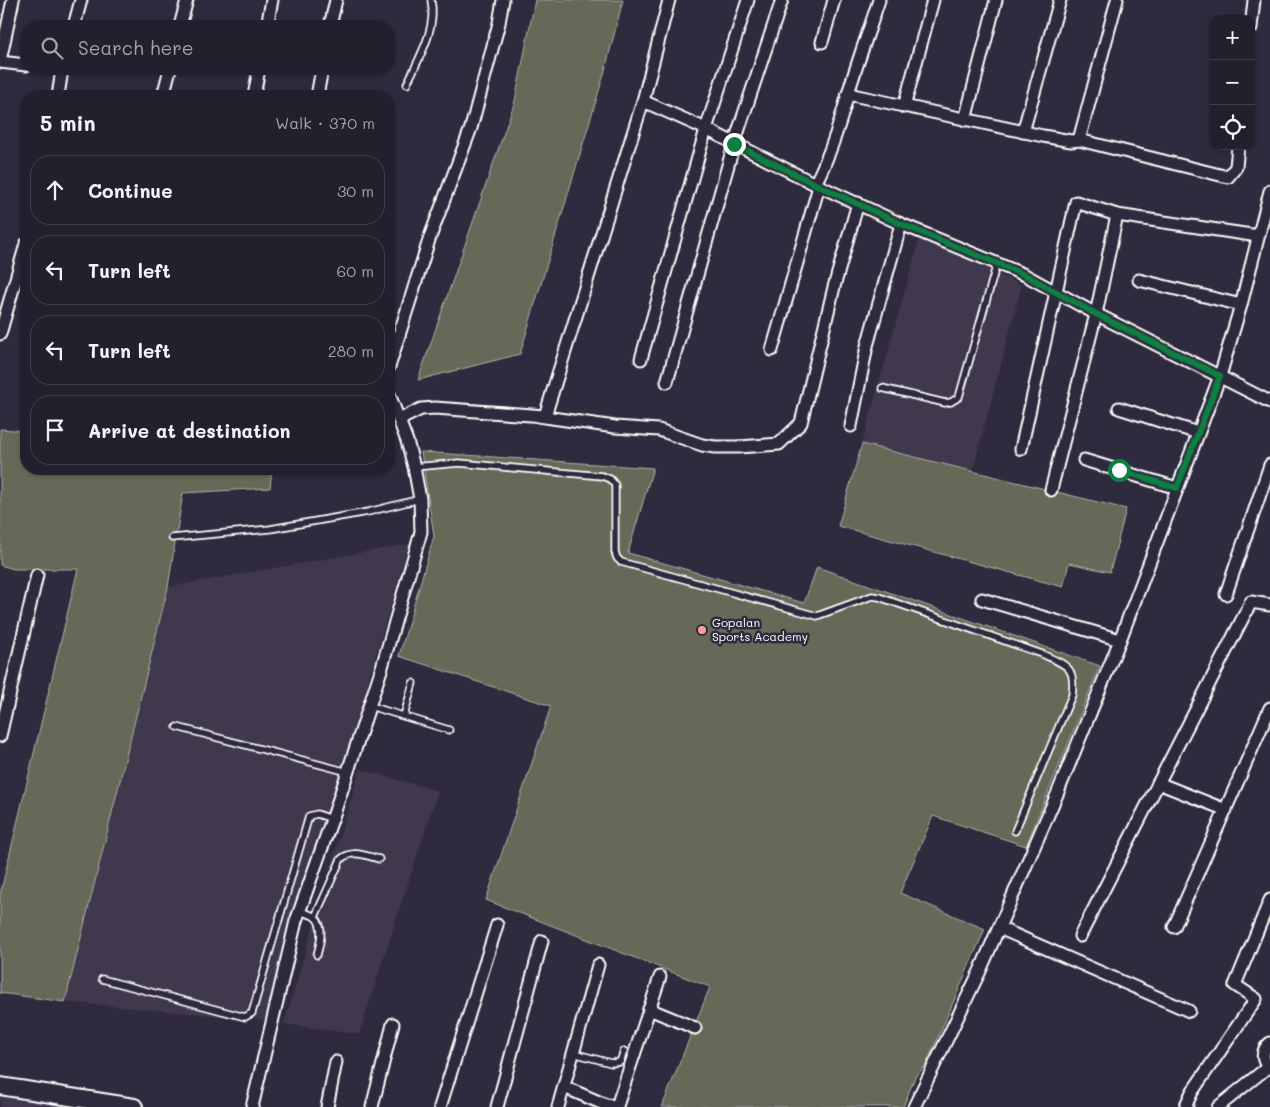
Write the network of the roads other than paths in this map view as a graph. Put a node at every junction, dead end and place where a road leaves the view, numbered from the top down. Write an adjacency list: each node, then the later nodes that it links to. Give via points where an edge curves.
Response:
1 (14, 0): 24 (street)
2 (81, 0): 19 (street)
3 (187, 0): 20 (street)
4 (272, 0): 21 (street)
5 (336, 0): 22 (street)
6 (431, 0): 30 (lane, via 432,22 428,38)
7 (503, 0): 57 (street, via 471,128 430,236)
8 (669, 0): 36 (street)
9 (748, 0): 39 (street)
10 (782, 0): 42 (street)
11 (834, 0): 23 (street)
12 (879, 0): 35 (street)
13 (933, 0): 37 (street)
14 (996, 0): 38 (street)
15 (1060, 0): 40 (street)
16 (1117, 0): 41 (street)
17 (1254, 0): 18 (street)
18 (1252, 15)
19 (76, 20)
20 (182, 20)
21 (268, 20)
22 (331, 20)
23 (822, 42)
24 (0, 62): 25 (street)
25 (20, 64)
26 (58, 75): 31 (street)
27 (168, 75): 32 (street)
28 (258, 75): 33 (street)
29 (321, 75): 34 (street)
30 (406, 84)
31 (58, 90)
32 (165, 90)
33 (255, 90)
34 (318, 90)
35 (848, 94): 37 (street); 44 (street)
36 (643, 101): 39 (street); 66 (street, via 545,416)
37 (904, 108): 38 (street)
38 (965, 120): 40 (street)
39 (706, 130): 42 (street); 59 (street)
40 (1023, 132): 41 (street)
41 (1079, 140): 43 (street, via 1228,177 1236,167)
42 (734, 144): 44 (street); 61 (street)
43 (1238, 150)
44 (817, 185): 46 (street); 58 (street)
45 (1270, 191): 49 (street)
46 (858, 203): 48 (street); 66 (street, via 801,423 779,444 715,447 659,430)
47 (1117, 215): 49 (street); 53 (street, via 1076,202); 55 (street)
48 (901, 224): 50 (street); 68 (street, via 867,346)
49 (1258, 236): 54 (street)
50 (997, 263): 53 (street); 62 (lane, via 959,397 945,403)
51 (20, 265): 56 (street)
52 (1139, 280): 54 (street)
53 (1056, 291): 55 (street); 70 (street)
54 (1241, 304): 60 (street)
55 (1096, 314): 60 (street); 75 (street)
56 (0, 334)
57 (395, 348)
58 (772, 350)
59 (641, 359)
60 (1220, 376): 63 (street); 69 (street)
61 (667, 382)
62 (882, 388)
63 (1270, 402)
64 (1119, 408): 69 (street)
65 (395, 410): 67 (street)
66 (537, 415): 67 (street, via 435,408 421,409)
67 (399, 420): 73 (street)
68 (851, 426)
69 (1198, 433): 74 (street)
70 (1021, 449)
71 (1084, 460): 74 (street)
72 (1270, 465): 79 (street)
73 (414, 467): 76 (street); 94 (lane, via 458,463 602,476 615,485 615,552 621,562 817,616 872,596 879,597 1066,664 1074,681 1072,695)
74 (1177, 488): 82 (street)
75 (1051, 490)
76 (420, 498): 77 (lane, via 368,512 270,529); 84 (street, via 418,548)
77 (172, 538)
78 (36, 576): 89 (street)
79 (1226, 594)
80 (982, 599): 82 (street)
81 (1270, 605): 91 (street, via 1251,602)
82 (1120, 640): 101 (street)
83 (413, 683): 86 (lane)
84 (370, 706): 86 (lane); 90 (street)
85 (1270, 708): 92 (street)
86 (404, 716): 88 (lane)
87 (177, 727): 90 (lane)
88 (449, 730)
89 (0, 736)
90 (348, 772): 93 (street)
91 (1158, 782): 92 (street); 102 (street)
92 (1226, 810): 100 (street)
93 (332, 819): 97 (street); 107 (lane, via 317,814 309,816 249,1016)
94 (1015, 831)
95 (379, 859): 98 (lane, via 353,852 341,859)
96 (1270, 900): 129 (street, via 1235,985 1256,998 1192,1092 1186,1104)
97 (300, 911): 98 (lane); 122 (street)
98 (315, 917): 104 (lane, via 321,938)
99 (497, 926): 125 (street)
100 (1174, 927)
101 (999, 928): 109 (street); 128 (street)
102 (1080, 936)
103 (542, 941): 126 (street)
104 (317, 955)
105 (598, 964): 114 (street)
106 (660, 977): 108 (street)
107 (102, 979)
108 (649, 1009): 111 (street); 118 (street, via 617,1106 606,1105)
109 (1189, 1011)
110 (393, 1024): 124 (street)
111 (695, 1028)
112 (1270, 1043): 116 (street, via 1263,1052)
113 (624, 1051): 114 (lane, via 620,1062 611,1063)
114 (573, 1053): 118 (street)
115 (336, 1062): 123 (street)
116 (1269, 1068): 130 (street)
117 (0, 1086): 119 (street)
118 (564, 1087): 127 (street)
119 (73, 1102): 120 (street)
120 (108, 1105): 121 (street)
121 (134, 1107)
122 (252, 1107)
123 (327, 1107)
124 (372, 1107)
125 (440, 1107)
126 (497, 1107)
127 (558, 1107)
128 (914, 1107)
129 (1188, 1107)
130 (1218, 1107)

